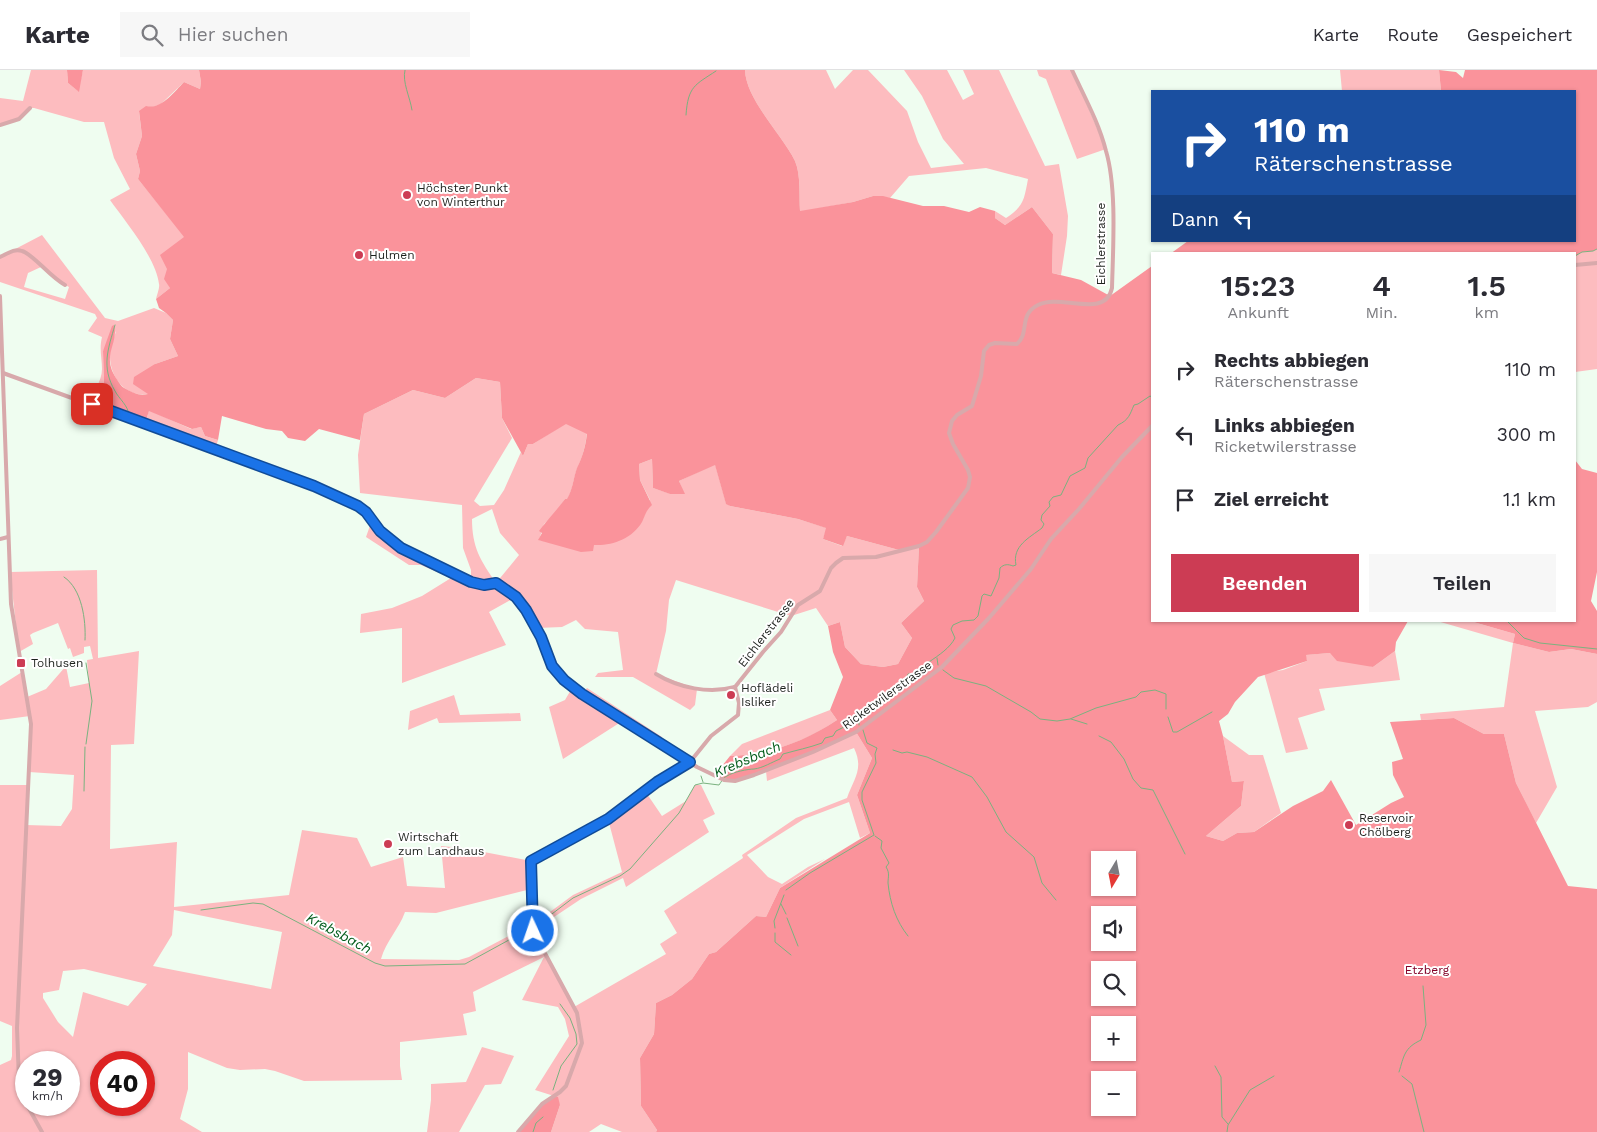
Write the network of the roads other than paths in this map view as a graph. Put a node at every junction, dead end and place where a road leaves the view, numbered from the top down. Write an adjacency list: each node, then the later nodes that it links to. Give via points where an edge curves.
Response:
1 (1072, 70): 14 (street, Eichlerstrasse, via 1106,149 1110,166 1110,296 1095,304 1049,301 1038,305 1024,321 1021,341 989,345 984,351 972,406 957,415 949,433 968,470 968,488 936,532 919,546 876,557 844,558 836,563 820,590 798,605 781,632)
2 (30, 108): 3 (street, via 19,119)
3 (0, 125)
4 (0, 257): 7 (street, via 22,250)
5 (1597, 263): 6 (street)
6 (1576, 265)
7 (65, 285)
8 (0, 296): 9 (street)
9 (4, 373): 11 (street); 15 (street, Ricketwilerstrasse, via 314,486 363,509 380,531 401,548 471,582 496,583 516,597 526,610 552,666 564,680)
10 (1151, 427): 15 (street, Ricketwilerstrasse, via 1051,539 1032,569 990,618 942,668 856,732 813,752 735,780 714,776)
11 (8, 537): 12 (street); 16 (street, via 14,629 31,724)
12 (0, 539)
13 (656, 674): 14 (street, via 696,689 718,691)
14 (736, 688): 15 (street, via 738,715 711,736)
15 (690, 762): 19 (street, via 608,819 531,861 533,931 577,1013 582,1043 570,1078 560,1092 542,1104)
16 (17, 1051)
17 (33, 1116): 18 (street)
18 (42, 1132)
19 (518, 1132)

